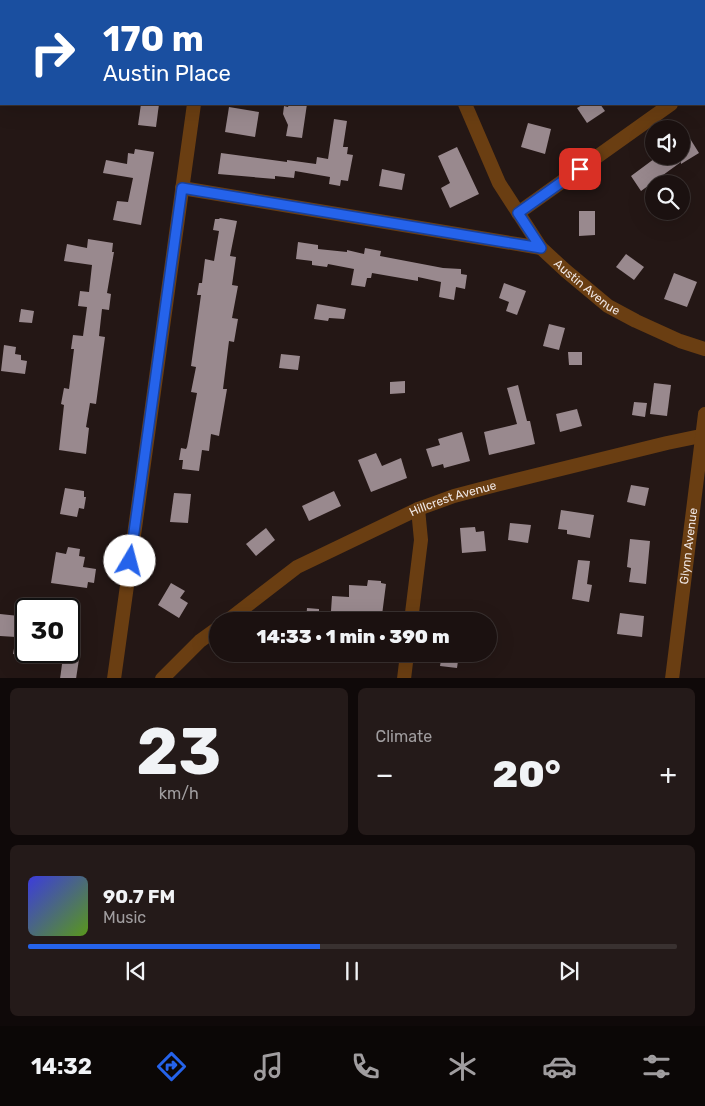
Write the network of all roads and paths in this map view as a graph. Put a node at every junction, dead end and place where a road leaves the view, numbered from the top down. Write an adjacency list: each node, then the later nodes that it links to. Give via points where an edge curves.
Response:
1 (194, 105): 4 (street)
2 (465, 105): 5 (street, Austin Avenue, via 499,183)
3 (670, 105): 5 (street)
4 (182, 188): 6 (street); 15 (street)
5 (518, 213): 6 (street, Austin Avenue)
6 (541, 248): 7 (street, Austin Avenue, via 608,306 680,341)
7 (705, 349)
8 (705, 414): 9 (street, Glynn Avenue)
9 (703, 436): 10 (street, Hillcrest Avenue, via 666,442 496,484); 18 (street, Glynn Avenue)
10 (418, 510): 11 (street, Hillcrest Avenue, via 297,567); 12 (street, via 421,540)
11 (238, 612)
12 (412, 612)
13 (209, 634): 16 (street)
14 (406, 662): 17 (street)
15 (114, 678)
16 (162, 678)
17 (404, 678)
18 (672, 678)

